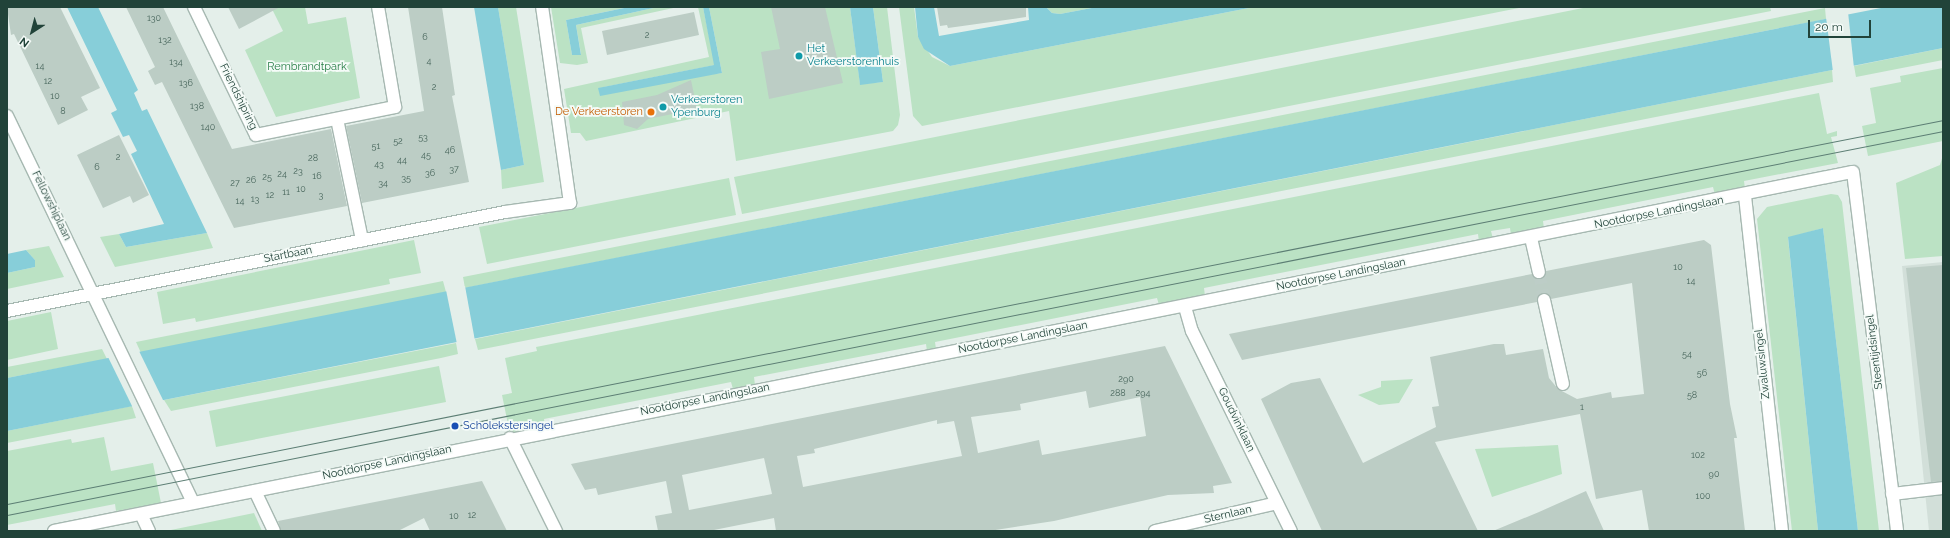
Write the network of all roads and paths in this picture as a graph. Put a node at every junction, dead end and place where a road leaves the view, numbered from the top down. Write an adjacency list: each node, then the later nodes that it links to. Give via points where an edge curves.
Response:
1 (194, 7): 5 (street, Friendshipring, via 256,135)
2 (378, 7): 5 (street, Friendshipring, via 395,107)
3 (542, 7): 9 (street, Startbaan, via 570,203)
4 (7, 116): 11 (street, Fellowshiplaan)
5 (337, 119): 9 (street)
6 (1853, 172): 7 (street, Nootdorpse Landingslaan); 19 (street, Steentijdsingel)
7 (1745, 196): 8 (street, Nootdorpse Landingslaan); 29 (street, Zwaluwsingel)
8 (1531, 238): 10 (street); 13 (street, Nootdorpse Landingslaan)
9 (362, 240): 11 (street, Startbaan)
10 (1539, 272)
11 (94, 295): 14 (street, Startbaan); 20 (street)
12 (1544, 300): 15 (street)
13 (1185, 307): 16 (street, Nootdorpse Landingslaan); 21 (street, Goudvinklaan, via 1192,331)
14 (7, 311)
15 (1563, 384)
16 (510, 438): 18 (street, Nootdorpse Landingslaan); 26 (street)
17 (1943, 488): 19 (street)
18 (255, 491): 20 (street, Nootdorpse Landingslaan); 25 (street)
19 (1892, 494): 30 (street, Steentijdsingel)
20 (193, 503): 22 (street, Nootdorpse Landingslaan)
21 (1277, 503): 27 (street, Sternlaan); 28 (street, Goudvinklaan)
22 (141, 514): 23 (street, Nootdorpse Landingslaan); 24 (street)
23 (54, 531)
24 (150, 531)
25 (274, 531)
26 (556, 531)
27 (1155, 531)
28 (1291, 531)
29 (1782, 531)
30 (1897, 531)

